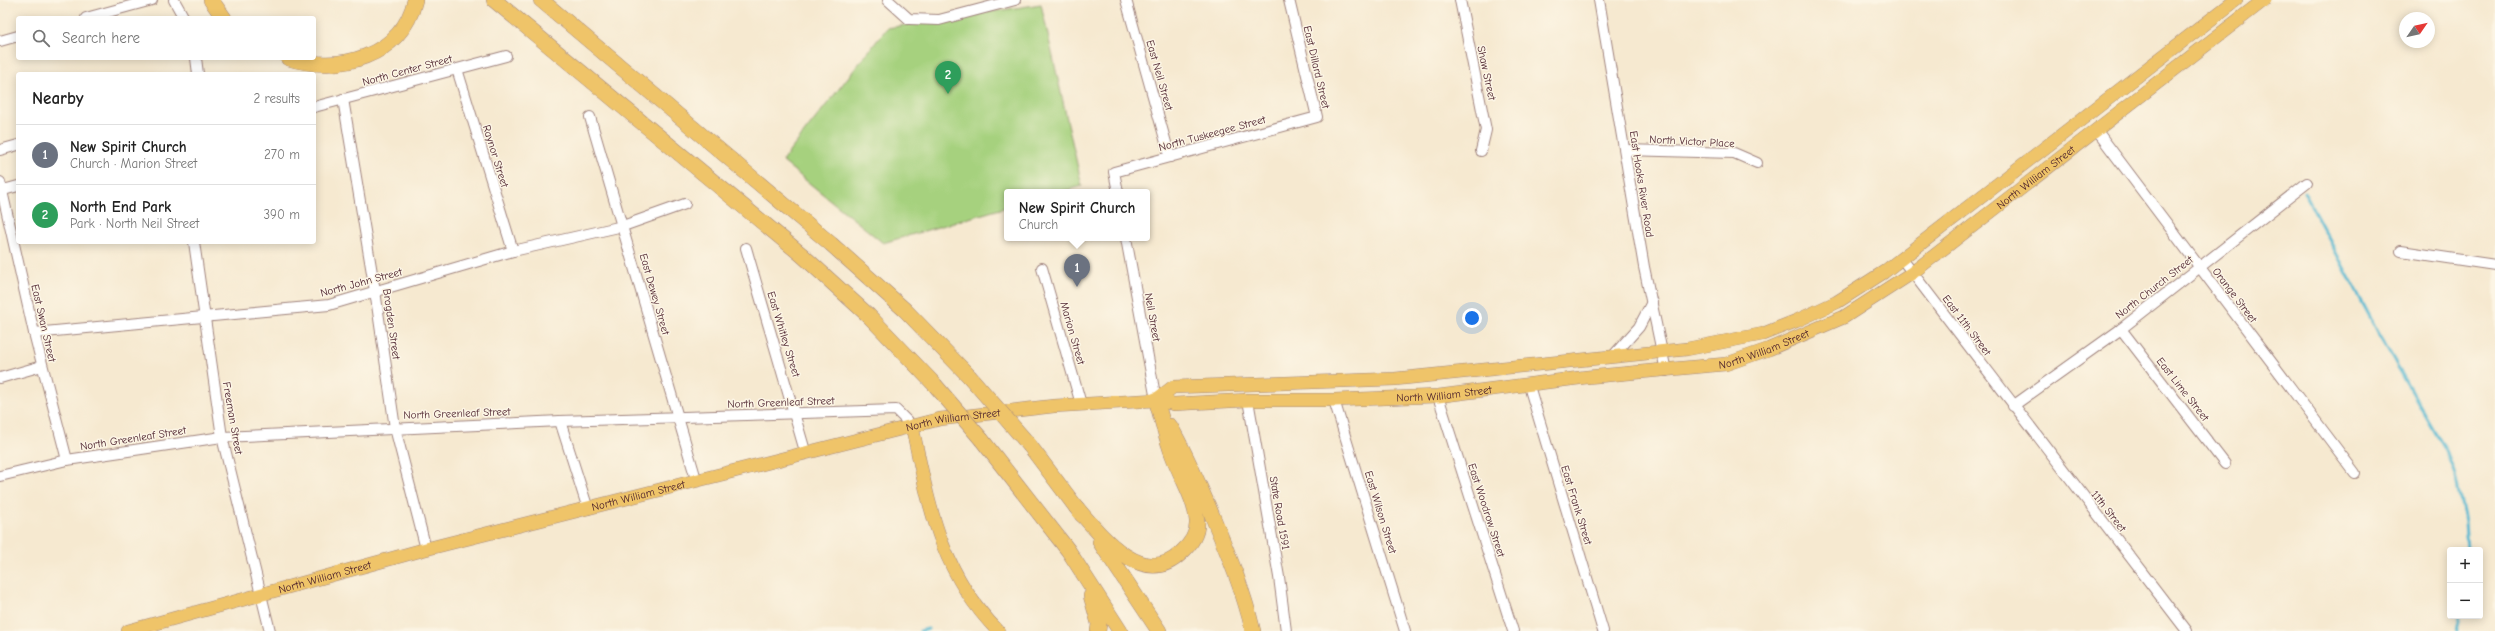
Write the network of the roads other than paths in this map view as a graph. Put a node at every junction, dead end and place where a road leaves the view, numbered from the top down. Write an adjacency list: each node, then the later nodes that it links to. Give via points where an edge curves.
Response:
1 (152, 0): 15 (street)
2 (174, 0): 16 (street)
3 (211, 0): 17 (highway)
4 (415, 0): 23 (highway, via 404,25 392,40 362,59 330,65)
5 (494, 0): 85 (highway, bridge, via 802,255 869,316 936,385)
6 (541, 0): 82 (highway, bridge, via 831,244 905,310 969,376 1030,446)
7 (888, 0): 8 (street, via 909,19 939,20)
8 (1015, 0)
9 (1126, 0): 35 (street, East Neil Street)
10 (1289, 0): 29 (street, East Dillard Street)
11 (1460, 0): 34 (street, Shaw Street, via 1486,130)
12 (1599, 0): 33 (street, East Hooks River Road)
13 (2236, 0): 18 (main road, North William Street)
14 (2264, 0): 30 (main road, North William Street)
15 (93, 16)
16 (183, 16)
17 (223, 16)
18 (2194, 33): 30 (main road, via 2188,44 2178,53 2098,119 2095,123); 48 (main road, North William Street)
19 (16, 37): 20 (street)
20 (0, 41)
21 (506, 56): 24 (street, North Center Street)
22 (196, 60): 25 (street)
23 (296, 60)
24 (457, 69): 26 (street, North Center Street); 46 (street, Raynor Street)
25 (198, 72)
26 (343, 99): 27 (street, North Center Street); 53 (street, Brogden Street)
27 (316, 106)
28 (590, 117): 42 (street, East Dewey Street)
29 (1317, 117): 35 (street, North Tuskeegee Street)
30 (2097, 131): 50 (street, Orange Street); 52 (main road, North William Street)
31 (16, 146): 32 (street)
32 (0, 150)
33 (1625, 150): 36 (street, North Victor Place, via 1734,154); 54 (street, East Hooks River Road)
34 (1482, 151)
35 (1170, 157): 40 (street, North Tuskeegee Street, via 1114,172)
36 (1757, 163)
37 (2307, 183): 50 (street, North Church Street)
38 (16, 186): 39 (street)
39 (1, 188): 57 (street, East Swan Street)
40 (1117, 189)
41 (685, 204): 42 (street, North John Street)
42 (623, 226): 46 (street, North John Street); 71 (street, East Dewey Street)
43 (1127, 241): 65 (street, Neil Street)
44 (194, 244): 55 (street, Freeman Street)
45 (746, 248): 70 (street, East Whitley Street)
46 (513, 250): 53 (street, North John Street)
47 (2401, 251): 49 (street)
48 (1902, 260): 52 (street, East 11th Street); 58 (main road, North William Street, via 1862,287 1796,321 1763,334)
49 (2495, 265)
50 (2199, 267): 56 (street, North Church Street); 79 (street, Orange Street)
51 (1042, 268): 68 (street, Marion Street)
52 (1912, 273): 61 (main road, North William Street, via 1851,313 1815,331 1726,364); 69 (street, East 11th Street)
53 (375, 291): 55 (street, North John Street, via 329,305); 74 (street, Brogden Street)
54 (1652, 302): 58 (street, East Hooks River Road); 59 (street, via 1639,327)
55 (205, 316): 57 (street, North John Street); 75 (street, Freeman Street)
56 (2121, 329): 69 (street, North Church Street); 78 (street, East Lime Street)
57 (34, 333): 60 (street, East Swan Street)
58 (1662, 352): 59 (main road, North William Street); 61 (street, East Hooks River Road)
59 (1612, 357): 65 (main road, North William Street, via 1395,379 1173,387)
60 (42, 366): 62 (street); 77 (street, East Swan Street)
61 (1666, 371): 63 (main road, North William Street, via 1588,377)
62 (0, 378)
63 (1529, 386): 64 (main road, North William Street); 97 (street, East Frank Street)
64 (1438, 396): 67 (main road, North William Street); 96 (street, East Woodrow Street)
65 (1156, 400): 66 (main road, North William Street, via 1174,404); 68 (main road, North William Street); 82 (highway, via 1172,455 1196,510 1198,523 1188,547 1166,564 1142,563 1125,556 1104,540); 93 (highway, via 1183,449 1232,563 1246,599)
66 (1248, 400): 67 (main road, North William Street); 94 (street, State Road 1591)
67 (1334, 400): 95 (street, East Wilson Street)
68 (1081, 404): 73 (main road, North William Street, via 940,419)
69 (2013, 406): 98 (street, 11th Street)
70 (795, 413): 71 (street, North Greenleaf Street); 73 (street, North Greenleaf Street, via 896,410); 76 (street, East Whitley Street)
71 (680, 418): 72 (street, North Greenleaf Street); 81 (street, East Dewey Street)
72 (560, 421): 74 (street, North Greenleaf Street); 83 (street)
73 (912, 426): 76 (main road, North William Street); 89 (main road, via 937,533 963,588)
74 (395, 428): 75 (street, North Greenleaf Street); 84 (street, Brogden Street)
75 (222, 436): 77 (street, North Greenleaf Street); 86 (street, Freeman Street)
76 (805, 451): 81 (main road, North William Street)
77 (67, 460): 80 (street, North Greenleaf Street)
78 (2225, 464)
79 (2355, 473)
80 (0, 476)
81 (696, 479): 83 (main road, North William Street)
82 (1076, 507): 92 (highway)
83 (588, 509): 84 (main road, North William Street)
84 (426, 549): 86 (main road, North William Street)
85 (1068, 550): 90 (highway, via 1096,611 1100,624); 91 (highway)
86 (260, 596): 87 (main road, North William Street); 88 (street, Freeman Street)
87 (128, 631)
88 (270, 631)
89 (998, 631)
90 (1098, 631)
91 (1120, 631)
92 (1159, 631)
93 (1253, 631)
94 (1286, 631)
95 (1405, 631)
96 (1512, 631)
97 (1603, 631)
98 (2187, 631)

